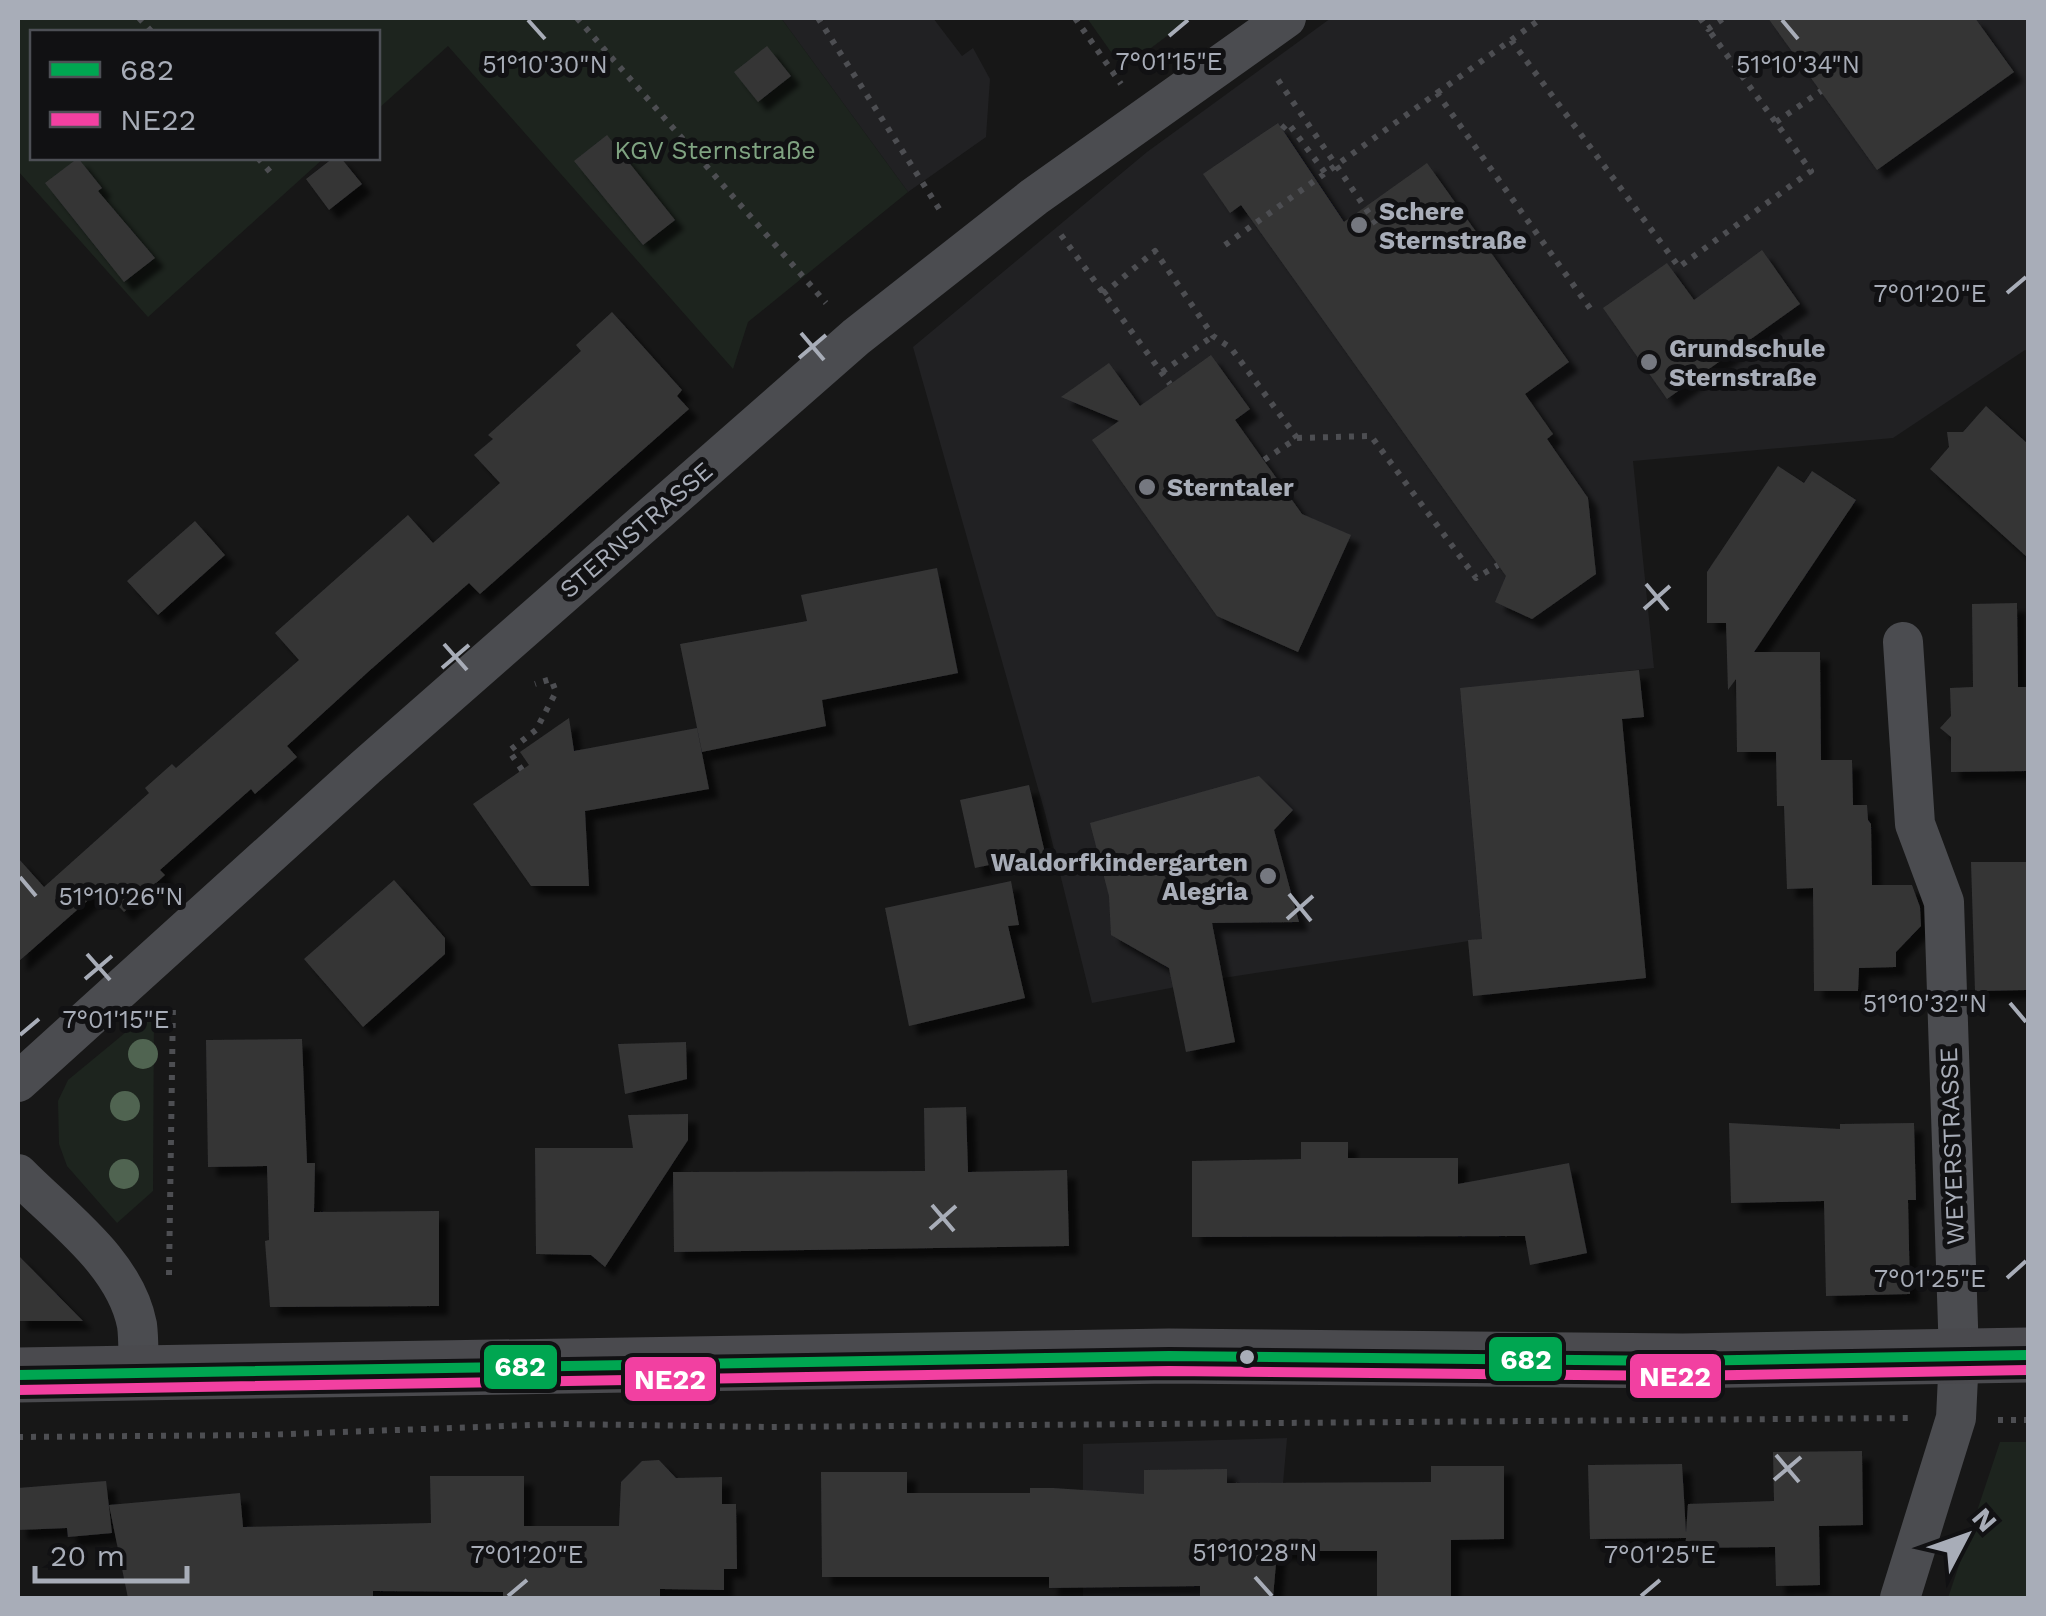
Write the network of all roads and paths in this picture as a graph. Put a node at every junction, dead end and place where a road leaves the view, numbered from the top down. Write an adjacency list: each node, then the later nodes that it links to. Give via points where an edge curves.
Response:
1 (577, 18): 27 (path)
2 (818, 18): 23 (path)
3 (1074, 18): 13 (path)
4 (1286, 18): 10 (street, STERNSTRASSE)
5 (1542, 18): 9 (path)
6 (1700, 18): 8 (path)
7 (1724, 18): 8 (path)
8 (1708, 29): 14 (path)
9 (1511, 40): 12 (path); 14 (path, via 1679,266 1811,171)
10 (1252, 42): 13 (street, STERNSTRASSE); 17 (path)
11 (1821, 91): 14 (path)
12 (1437, 93): 17 (path); 25 (path)
13 (1144, 117): 20 (street, STERNSTRASSE)
14 (1776, 122)
15 (1282, 128): 19 (path, via 1288,123)
16 (260, 160): 18 (path)
17 (1335, 167): 19 (path); 21 (path)
18 (271, 173)
19 (1326, 174): 22 (path)
20 (1034, 197): 23 (street, STERNSTRASSE); 24 (path)
21 (1382, 234)
22 (1224, 245)
23 (966, 250): 27 (street, STERNSTRASSE)
24 (1103, 294): 26 (path, via 1154,251); 28 (path)
25 (1594, 314)
26 (1213, 336): 28 (path); 30 (path, via 1231,348)
27 (856, 337): 37 (street, STERNSTRASSE)
28 (1162, 372): 29 (path)
29 (1170, 384)
30 (1297, 438): 31 (path); 32 (path, via 1371,436 1476,578)
31 (1264, 460)
32 (1498, 565)
33 (1903, 642): 41 (street, WEYERSTRASSE, via 1914,824 1944,902)
34 (528, 686): 35 (path, via 551,679 556,692 536,730 509,752)
35 (522, 770)
36 (173, 1000): 39 (path)
37 (18, 1082)
38 (18, 1174): 42 (street, via 120,1282 137,1325)
39 (169, 1291)
40 (2028, 1355): 41 (main road)
41 (1959, 1356): 42 (main road, via 1169,1356); 44 (street, WEYERSTRASSE)
42 (139, 1372): 43 (main road)
43 (18, 1375)
44 (1956, 1418): 45 (path); 46 (path, via 560,1424); 47 (street, WEYERSTRASSE)
45 (2028, 1420)
46 (18, 1436)
47 (1900, 1598)

